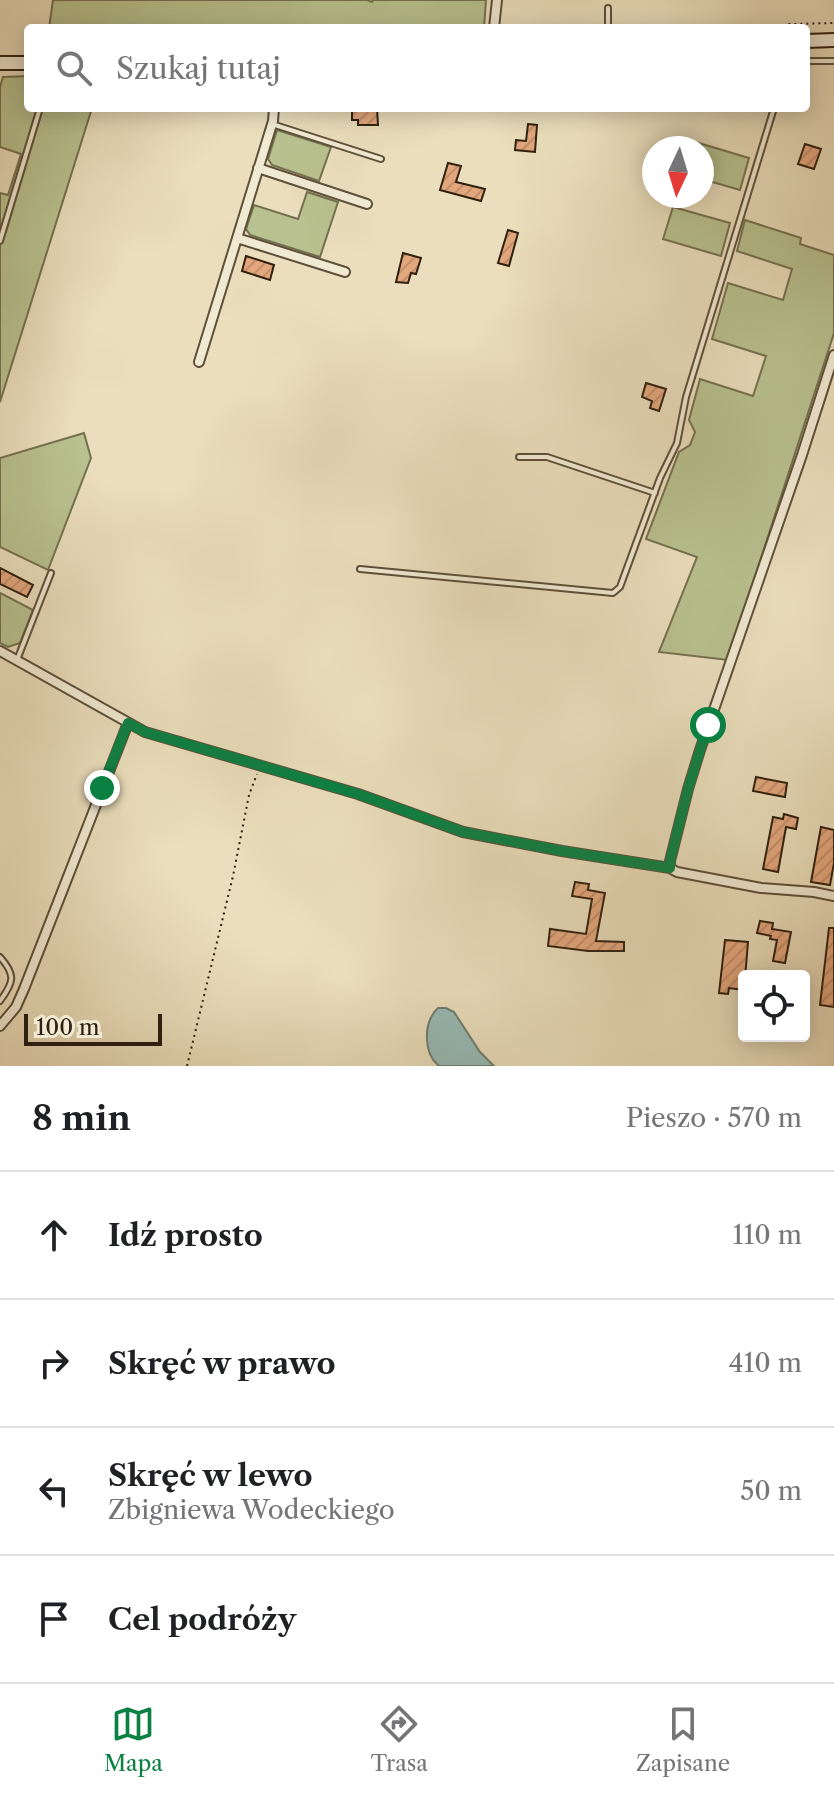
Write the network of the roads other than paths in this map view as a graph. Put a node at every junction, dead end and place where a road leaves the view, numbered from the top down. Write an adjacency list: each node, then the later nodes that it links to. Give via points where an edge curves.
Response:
1 (497, 0): 3 (street)
2 (608, 8): 4 (lane)
3 (494, 24)
4 (608, 24)
5 (834, 40): 6 (main road)
6 (810, 41)
7 (810, 61): 8 (lane)
8 (834, 61)
9 (0, 63): 10 (main road)
10 (24, 63)
11 (39, 112): 19 (lane)
12 (274, 112): 14 (street)
13 (773, 112): 24 (lane, via 686,397 677,443)
14 (272, 124): 15 (lane); 16 (street)
15 (381, 159)
16 (258, 168): 17 (street); 18 (street)
17 (367, 204)
18 (237, 238): 20 (street); 22 (street)
19 (0, 241)
20 (345, 272)
21 (834, 355): 30 (street, via 700,750)
22 (199, 362)
23 (519, 457): 24 (lane, via 547,457)
24 (655, 493): 25 (lane, via 624,579 613,593)
25 (360, 569)
26 (51, 573): 28 (lane)
27 (0, 651): 28 (street)
28 (17, 661): 29 (street)
29 (128, 723): 30 (street, via 463,832); 34 (street, via 24,989)
30 (670, 868): 31 (street, via 761,888)
31 (834, 896)
32 (0, 957): 33 (lane, via 9,967 11,986)
33 (0, 1001)
34 (0, 1026)

